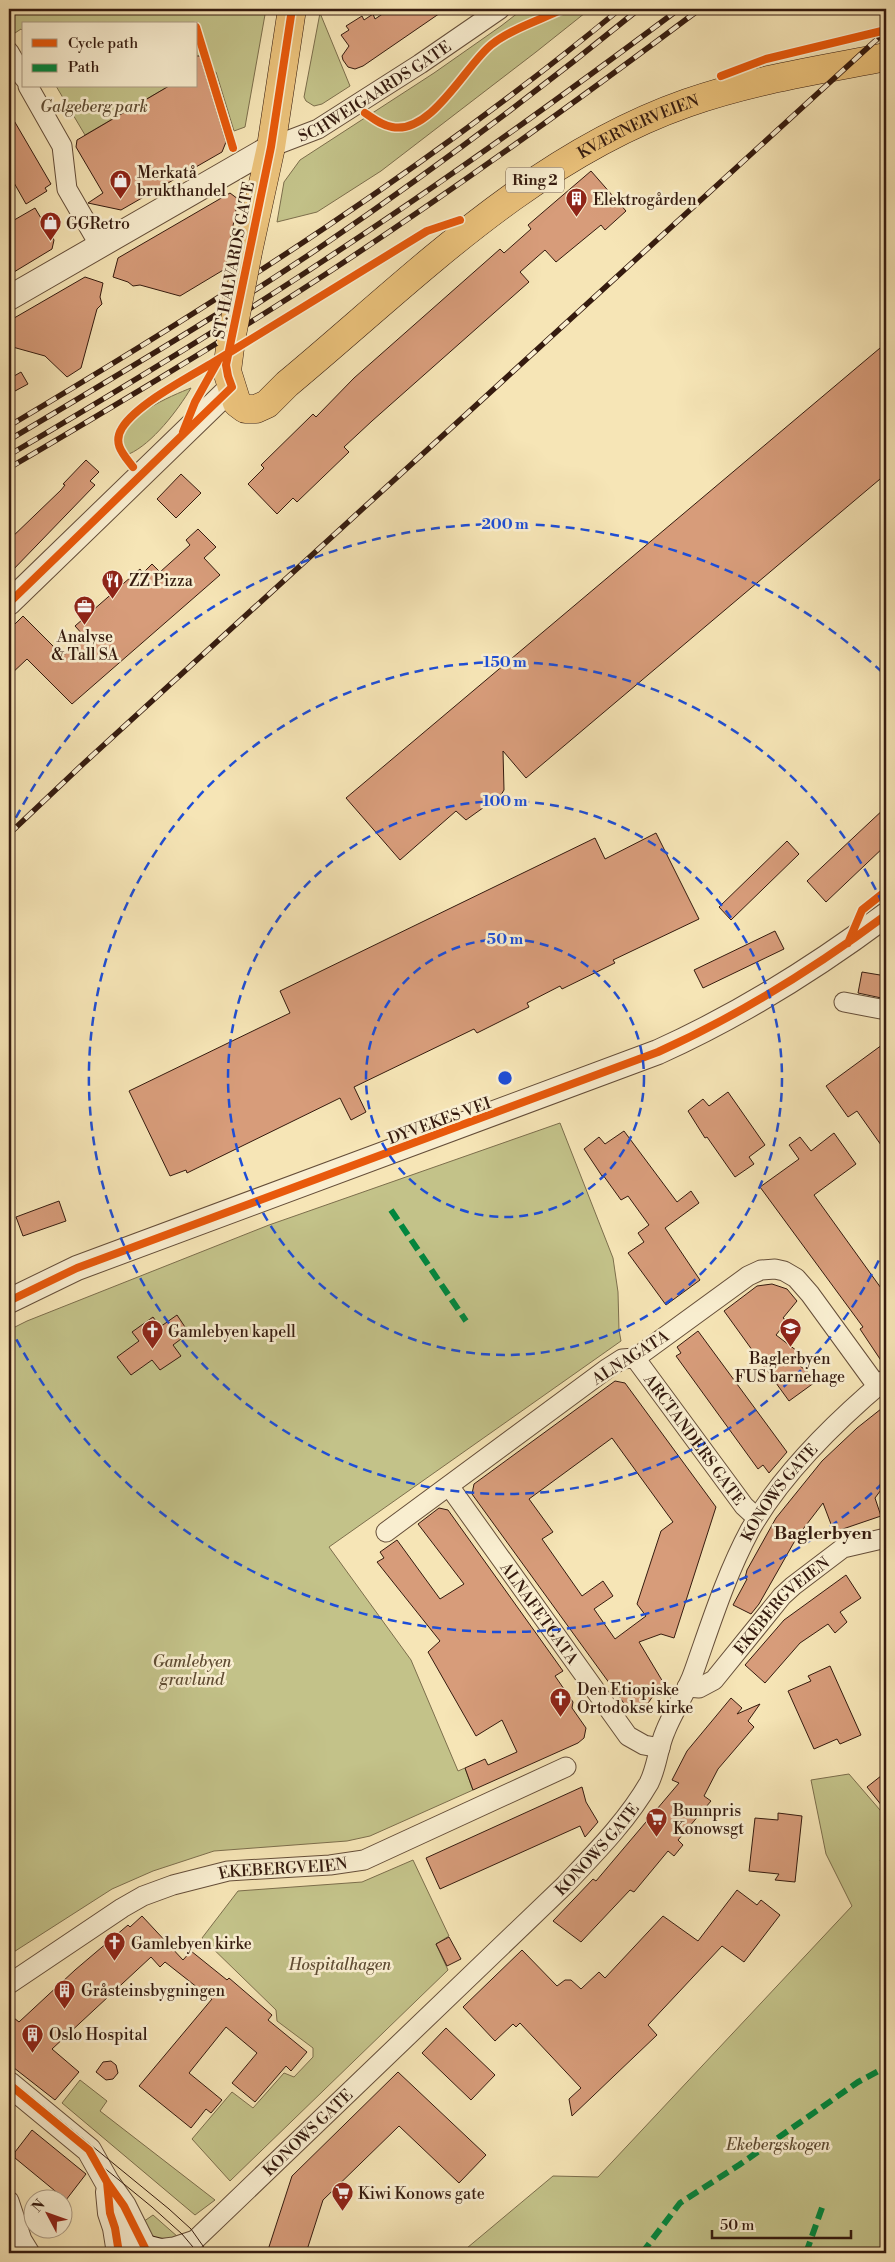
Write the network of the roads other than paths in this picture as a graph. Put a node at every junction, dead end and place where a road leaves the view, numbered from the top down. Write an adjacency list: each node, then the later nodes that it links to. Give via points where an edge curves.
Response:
1 (292, 9): 7 (main road, ST. HALVARDS GATE)
2 (500, 9): 7 (street, SCHWEIGAARDS GATE, via 318,128)
3 (9, 52): 5 (street)
4 (886, 57): 10 (main road, KVÆRNERVEIEN / Ring 2, via 759,81 721,92 642,120 585,149 496,208 267,404 256,409)
5 (22, 75)
6 (29, 88): 8 (street, via 62,146 67,189)
7 (271, 147): 8 (street, SCHWEIGAARDS GATE); 10 (main road, ST. HALVARDS GATE, bridge, via 248,252)
8 (100, 246): 9 (street, SCHWEIGAARDS GATE)
9 (9, 298)
10 (235, 389): 11 (street)
11 (9, 603)
12 (886, 915): 15 (street, DYVEKES VEI, via 774,992 658,1052 77,1268)
13 (844, 1002): 14 (street)
14 (886, 1010)
15 (9, 1301)
16 (635, 1358): 17 (street, ALNAGATA, via 748,1276 774,1269 791,1274 802,1284); 18 (street, ALNAGATA, via 622,1359 608,1368); 19 (street, ARCTANDERS GATE, via 744,1506)
17 (882, 1383): 19 (street, KONOWS GATE, via 805,1458)
18 (449, 1486): 20 (street, ALNAGATA); 23 (street, ALNAFETGATA, via 628,1736)
19 (757, 1518): 22 (street, KONOWS GATE, via 726,1580)
20 (386, 1532)
21 (886, 1538): 22 (street, EKEBERGVEIEN, via 843,1548 782,1596 716,1677 699,1688)
22 (687, 1687): 23 (street, KONOWS GATE)
23 (660, 1748): 29 (street, KONOWS GATE, via 649,1782 623,1820 565,1885)
24 (566, 1767): 25 (street, EKEBERGVEIEN, via 364,1860 228,1872 143,1896)
25 (9, 1984)
26 (9, 2084): 27 (street, via 89,2150)
27 (107, 2182): 30 (street); 32 (street)
28 (9, 2201): 31 (street, via 22,2240)
29 (194, 2247): 30 (street, KONOWS GATE)
30 (148, 2251)
31 (30, 2253)
32 (119, 2253)

